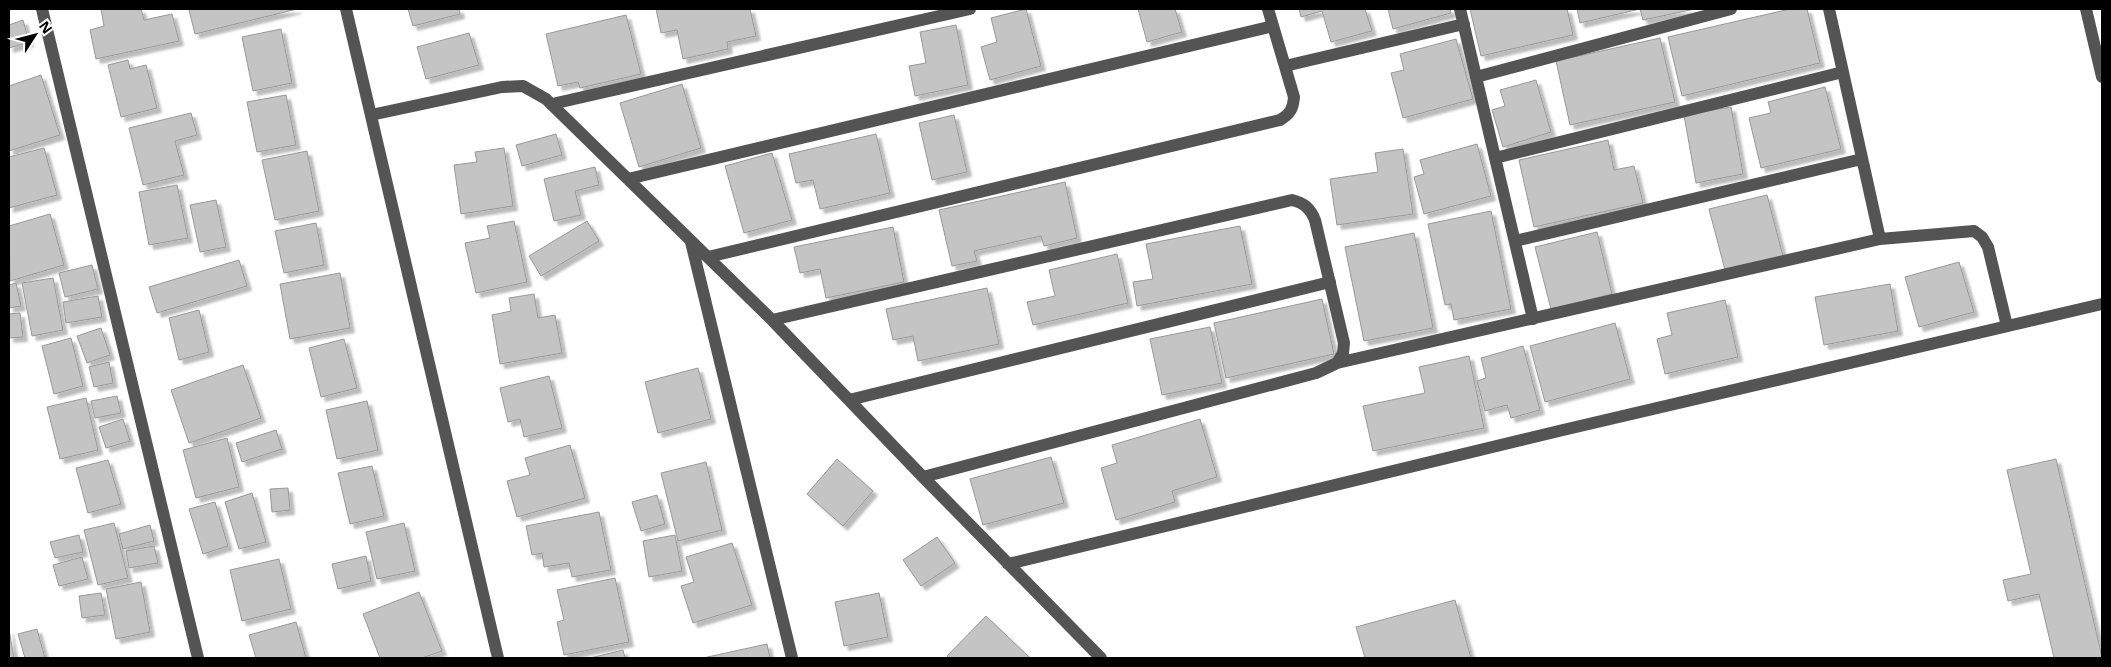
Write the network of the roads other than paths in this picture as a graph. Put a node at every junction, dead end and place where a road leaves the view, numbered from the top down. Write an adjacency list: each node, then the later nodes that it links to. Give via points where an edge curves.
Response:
1 (42, 9): 33 (street)
2 (346, 9): 16 (street)
3 (970, 9): 15 (street)
4 (1268, 9): 10 (street)
5 (1460, 9): 9 (street)
6 (1731, 9): 13 (street)
7 (1829, 9): 12 (street)
8 (2086, 9): 14 (street)
9 (1464, 24): 11 (street); 13 (street)
10 (1273, 26): 11 (street); 19 (street)
11 (1285, 66): 23 (street, via 1294,97 1293,107 1288,116 1269,124)
12 (1843, 72): 17 (street); 18 (street)
13 (1476, 77): 17 (street)
14 (2102, 77)
15 (552, 104): 16 (street, via 523,86 502,87); 19 (street)
16 (371, 115): 34 (street)
17 (1496, 158): 21 (street)
18 (1862, 159): 20 (street); 21 (street)
19 (628, 179): 22 (street)
20 (1880, 239): 26 (street); 28 (street, via 1974,231 1988,247)
21 (1515, 241): 26 (street)
22 (692, 242): 23 (street); 35 (street)
23 (708, 258): 27 (street)
24 (1330, 282): 27 (street, via 1311,211 1302,202 1292,200); 29 (street, via 1344,343); 30 (street)
25 (2102, 304): 28 (street)
26 (1533, 319): 29 (street)
27 (772, 320): 30 (street)
28 (2007, 326): 32 (street)
29 (1337, 363): 31 (street, via 1316,373)
30 (848, 400): 31 (street)
31 (923, 477): 32 (street)
32 (1008, 564): 36 (street)
33 (198, 658)
34 (498, 658)
35 (792, 658)
36 (1101, 658)

